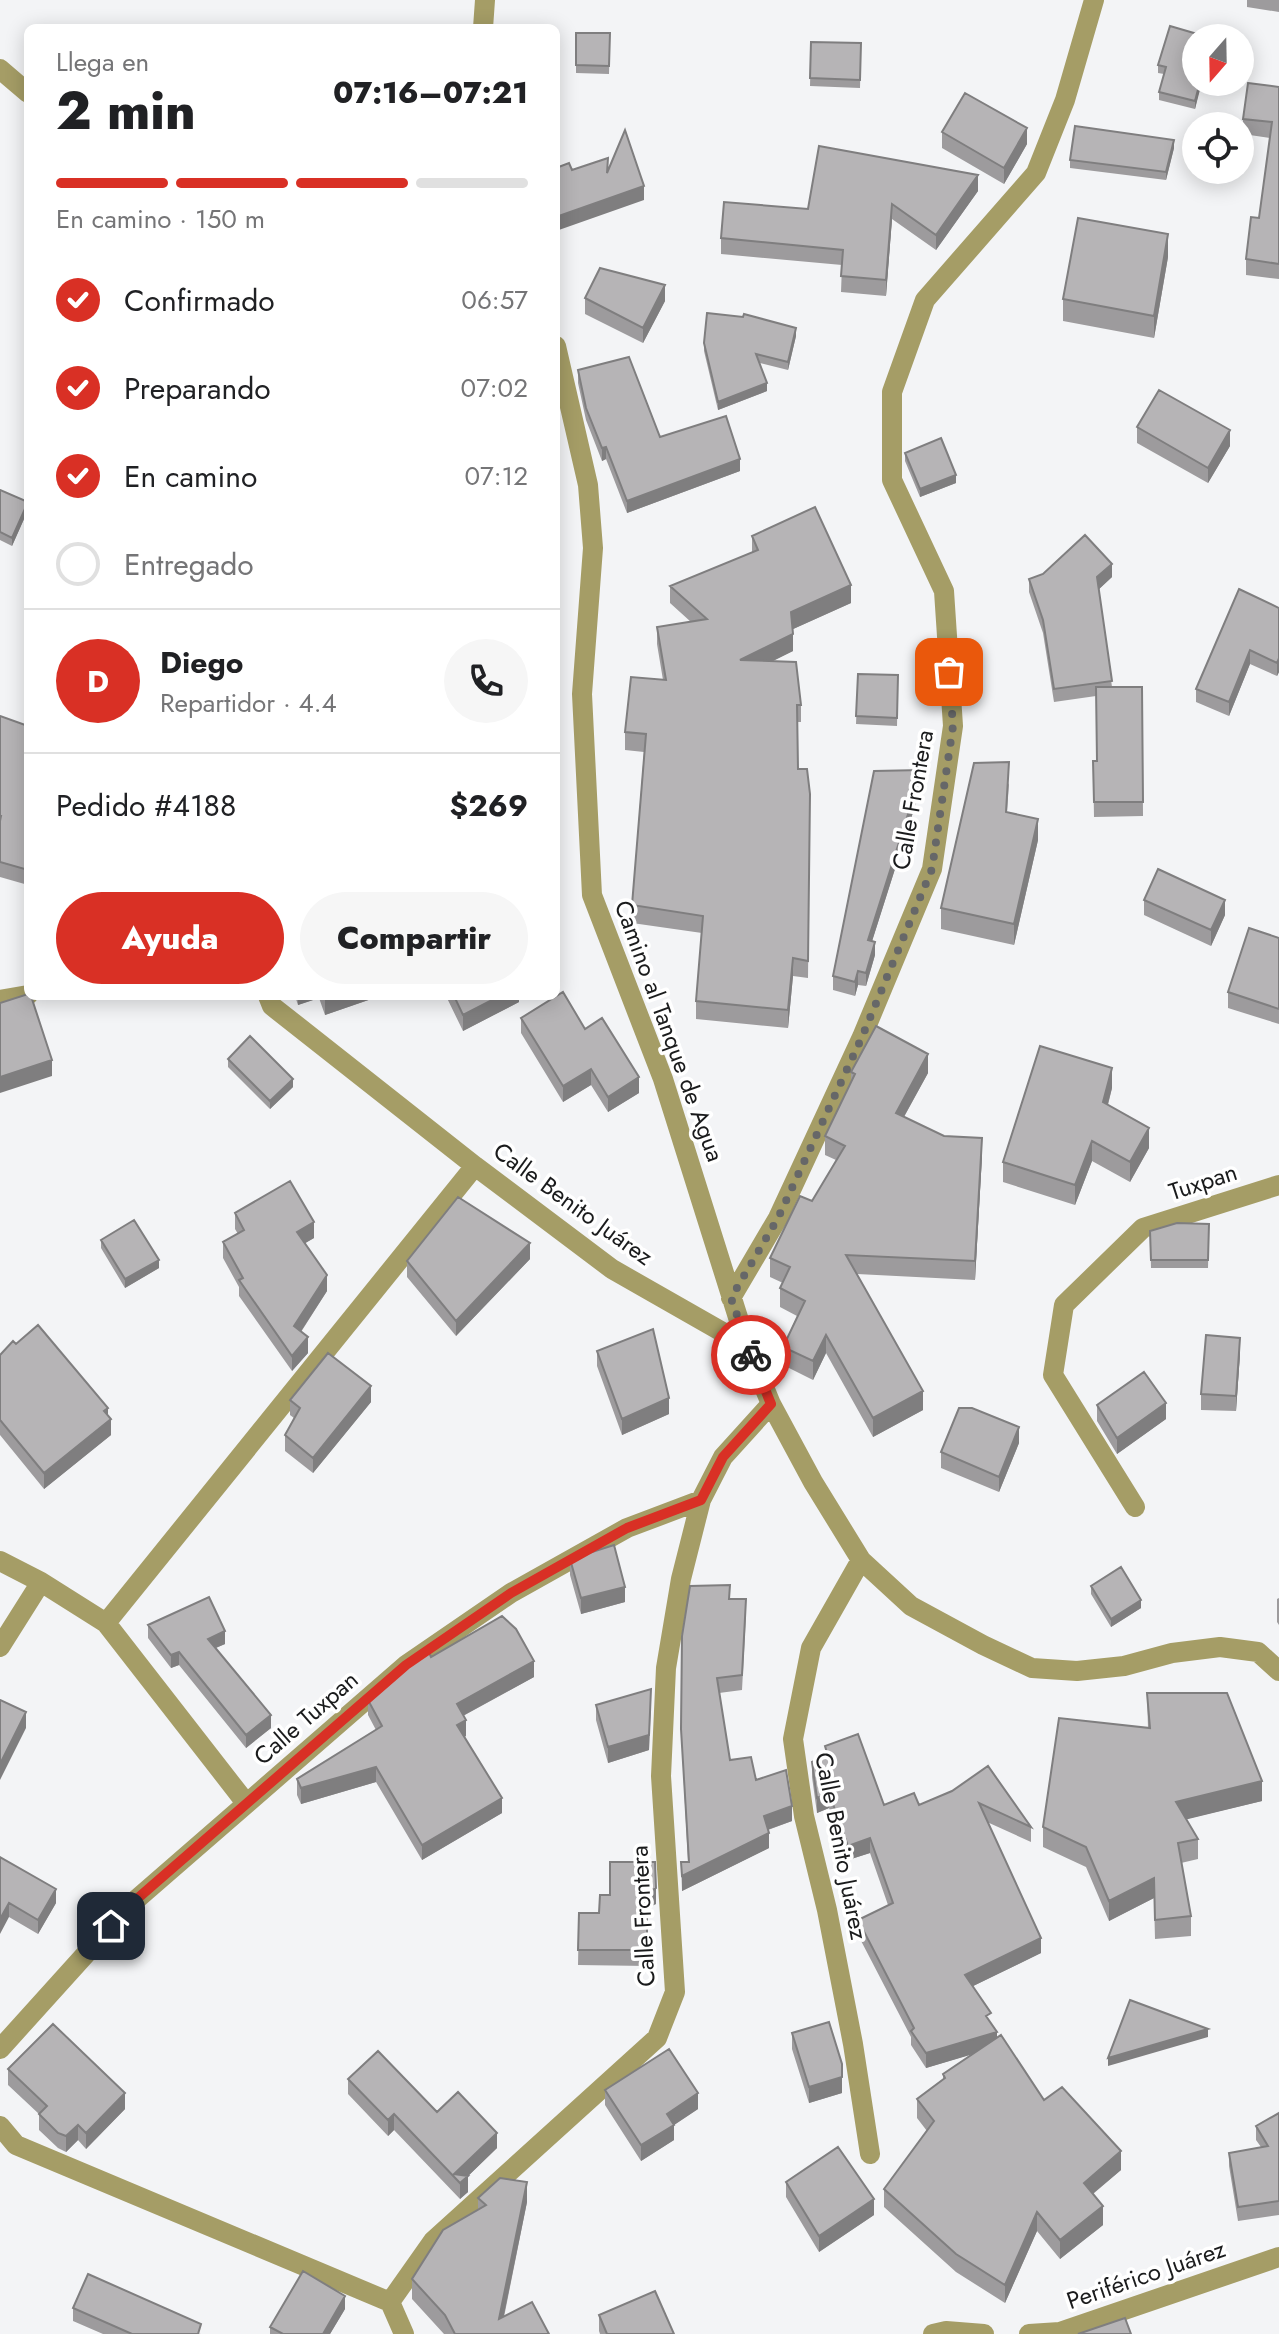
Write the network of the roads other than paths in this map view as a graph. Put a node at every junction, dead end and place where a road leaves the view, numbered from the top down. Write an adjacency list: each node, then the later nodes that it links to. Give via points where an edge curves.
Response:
1 (485, 0): 3 (street)
2 (1094, 0): 12 (street, Calle Frontera, via 1065,100 1036,173 925,300 892,392 892,480 944,591 953,726 932,869 778,1218)
3 (483, 24)
4 (0, 69): 5 (street)
5 (24, 90)
6 (560, 363): 12 (street, Camino al Tanque de Agua, via 588,485 593,548 582,694 592,895 663,1079)
7 (24, 996): 8 (street)
8 (0, 1000)
9 (270, 1000): 10 (street, Calle Benito Juárez)
10 (475, 1166): 13 (street, Calle Benito Juárez, via 612,1269); 20 (street)
11 (1279, 1185): 16 (street, Tuxpan, via 1143,1228 1064,1305 1053,1375)
12 (731, 1298): 13 (street, Camino al Tanque de Agua)
13 (747, 1346): 14 (street)
14 (771, 1404): 15 (street, Calle Frontera, via 723,1457); 17 (street)
15 (701, 1500): 23 (street, Calle Tuxpan, via 627,1528 511,1593 406,1665); 28 (street, Calle Frontera, via 666,1668 661,1776 675,1992 657,2038 433,2241)
16 (1135, 1507)
17 (861, 1560): 22 (street, via 911,1606 1032,1668 1124,1666 1220,1647 1258,1652); 26 (street, Calle Benito Juárez, via 811,1648 793,1739)
18 (0, 1561): 19 (street)
19 (41, 1582): 20 (street); 21 (street)
20 (106, 1623): 23 (street)
21 (0, 1647)
22 (1279, 1671)
23 (246, 1803): 24 (street, Calle Tuxpan, via 130,1905)
24 (0, 2049)
25 (0, 2126): 28 (street, via 16,2145)
26 (870, 2154)
27 (1279, 2257): 32 (street, Periférico Juárez, via 1060,2332)
28 (390, 2302): 29 (street)
29 (404, 2334)
30 (933, 2334): 31 (street)
31 (984, 2334)
32 (1029, 2334)

